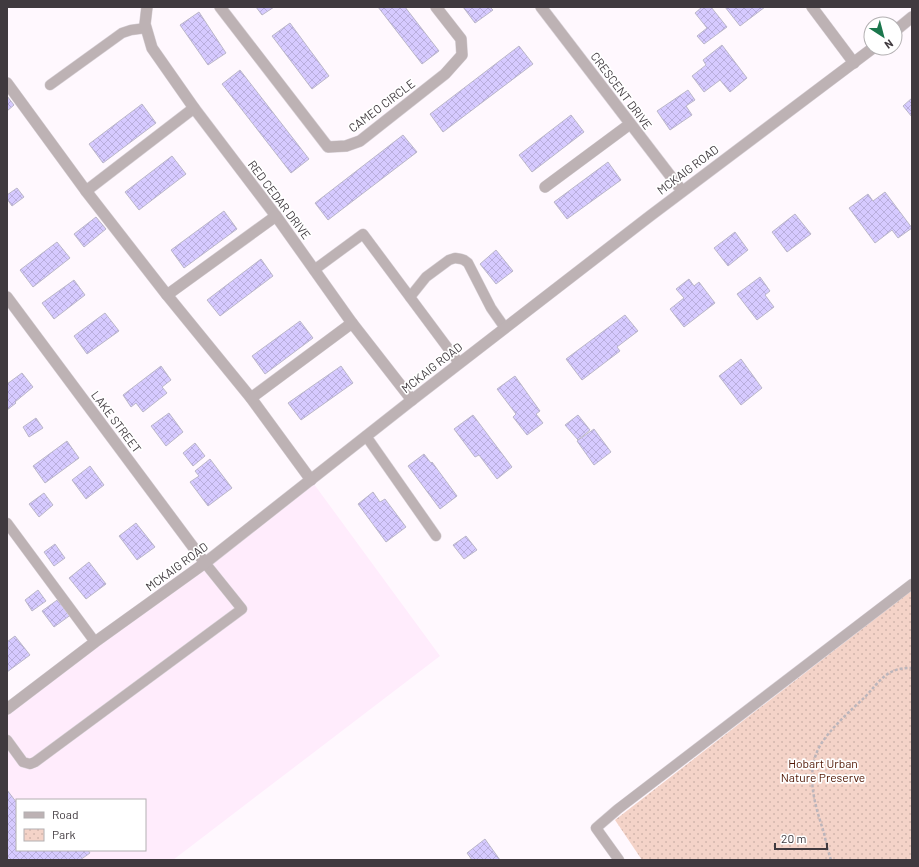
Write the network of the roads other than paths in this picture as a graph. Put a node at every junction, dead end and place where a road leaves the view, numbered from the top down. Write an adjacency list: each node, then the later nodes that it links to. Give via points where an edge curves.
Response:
1 (147, 7): 8 (street, RED CEDAR DRIVE)
2 (220, 7): 3 (street, CAMEO CIRCLE, via 328,147 346,146 360,141 445,74 462,55 461,39)
3 (436, 7)
4 (540, 7): 14 (street, CRESCENT DRIVE)
5 (812, 7): 10 (street)
6 (912, 17): 7 (street)
7 (903, 24)
8 (146, 28): 12 (lane, via 122,33); 13 (street, RED CEDAR DRIVE, via 152,48)
9 (863, 56): 10 (street, MCKAIG ROAD)
10 (854, 63): 17 (street, MCKAIG ROAD)
11 (7, 83): 16 (street)
12 (50, 85)
13 (194, 108): 16 (street); 18 (street, RED CEDAR DRIVE)
14 (630, 124): 15 (street); 17 (street, CRESCENT DRIVE)
15 (545, 187)
16 (86, 191): 20 (street)
17 (682, 191): 24 (street, MCKAIG ROAD)
18 (276, 216): 19 (street, RED CEDAR DRIVE); 20 (street)
19 (314, 270): 22 (lane, via 362,234); 23 (street, RED CEDAR DRIVE)
20 (167, 294): 26 (street)
21 (7, 296): 32 (street, LAKE STREET)
22 (410, 297): 24 (lane, via 426,277 449,260 464,260); 25 (lane)
23 (352, 323): 26 (street); 27 (street, RED CEDAR DRIVE)
24 (504, 328): 25 (street, MCKAIG ROAD)
25 (459, 363): 27 (street, MCKAIG ROAD)
26 (251, 398): 29 (street)
27 (412, 400): 28 (street, MCKAIG ROAD)
28 (366, 436): 29 (street, MCKAIG ROAD); 31 (lane)
29 (310, 480): 32 (street, MCKAIG ROAD)
30 (7, 523): 34 (lane)
31 (436, 536)
32 (205, 563): 34 (street, MCKAIG ROAD); 36 (lane, via 242,609 35,762 24,762)
33 (912, 584): 37 (lane, via 596,828)
34 (96, 642): 35 (street, MCKAIG ROAD)
35 (7, 708)
36 (7, 740)
37 (619, 860)

